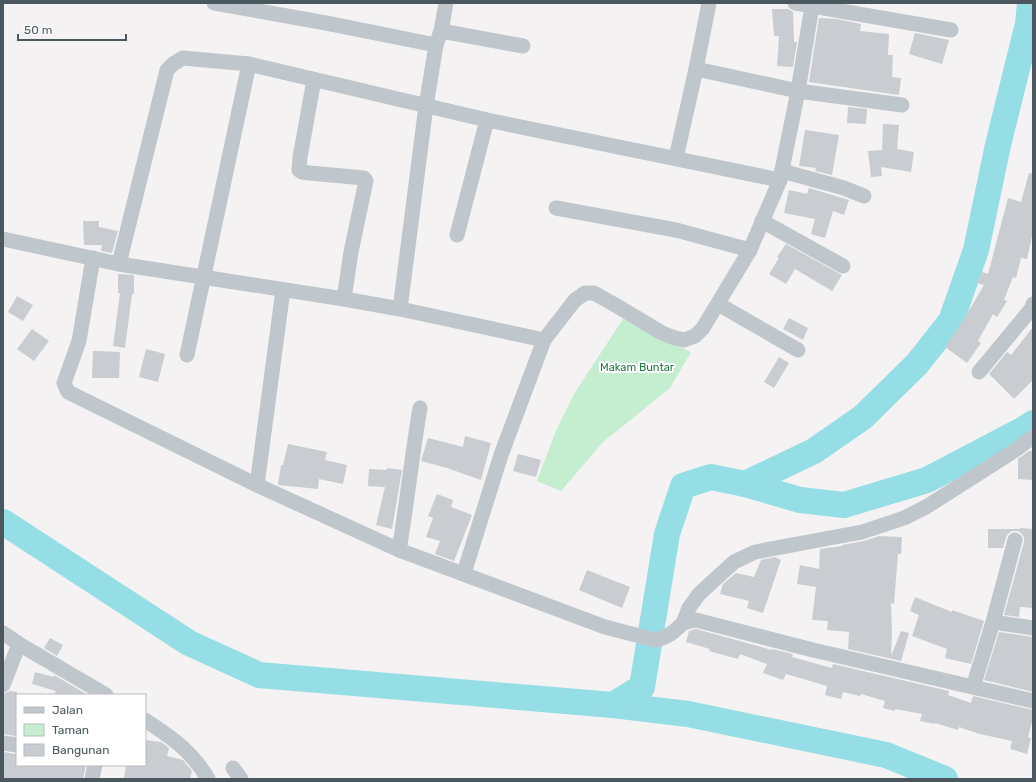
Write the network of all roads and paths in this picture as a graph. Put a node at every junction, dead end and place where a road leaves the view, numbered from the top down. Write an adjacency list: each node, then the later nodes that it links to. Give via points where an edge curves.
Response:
1 (214, 3): 7 (street)
2 (446, 3): 7 (street)
3 (709, 3): 10 (street)
4 (795, 3): 5 (street)
5 (812, 6): 6 (street); 12 (street)
6 (951, 30)
7 (439, 38): 8 (street); 14 (street)
8 (523, 46)
9 (249, 64): 11 (street); 25 (street, via 183,58 167,70); 27 (street)
10 (696, 69): 12 (street); 16 (street)
11 (314, 80): 14 (street); 29 (street, via 299,170 310,174 364,178 366,181)
12 (798, 91): 13 (street); 17 (street)
13 (902, 105)
14 (426, 106): 15 (street); 32 (street)
15 (487, 120): 16 (street); 21 (street)
16 (676, 158): 17 (street)
17 (781, 176): 18 (street, via 844,188); 20 (street)
18 (864, 196)
19 (556, 208): 23 (street, via 676,230)
20 (762, 220): 23 (street); 26 (street)
21 (457, 235)
22 (3, 239): 24 (street)
23 (750, 250): 30 (street)
24 (93, 258): 25 (street); 39 (street, via 79,341 64,383 65,388 68,392)
25 (119, 264): 27 (street)
26 (843, 266)
27 (203, 277): 28 (street); 35 (street)
28 (283, 290): 29 (street); 39 (street)
29 (344, 299): 32 (street)
30 (718, 304): 33 (street, via 703,328 695,336 684,340 662,333 594,293 585,293 575,300); 34 (street)
31 (1033, 307): 36 (street)
32 (400, 309): 33 (street)
33 (544, 340): 42 (street, via 501,455)
34 (798, 350)
35 (187, 355)
36 (979, 372)
37 (420, 408): 41 (street)
38 (1033, 437): 43 (street, via 904,518 862,532 755,552 734,562 699,594)
39 (257, 485): 41 (street)
40 (1015, 540): 44 (street)
41 (399, 550): 42 (street)
42 (464, 573): 43 (street, via 605,627 655,640 676,631)
43 (683, 622): 49 (street, via 696,620)
44 (993, 622): 45 (street); 49 (street)
45 (1033, 628)
46 (3, 633): 47 (street)
47 (19, 644): 48 (street); 50 (street)
48 (3, 685)
49 (973, 687): 51 (street)
50 (104, 694)
51 (1033, 701)
52 (146, 721): 57 (street, via 191,755)
53 (3, 743): 54 (street)
54 (16, 745)
55 (95, 766): 56 (street)
56 (92, 779)
57 (208, 779)

